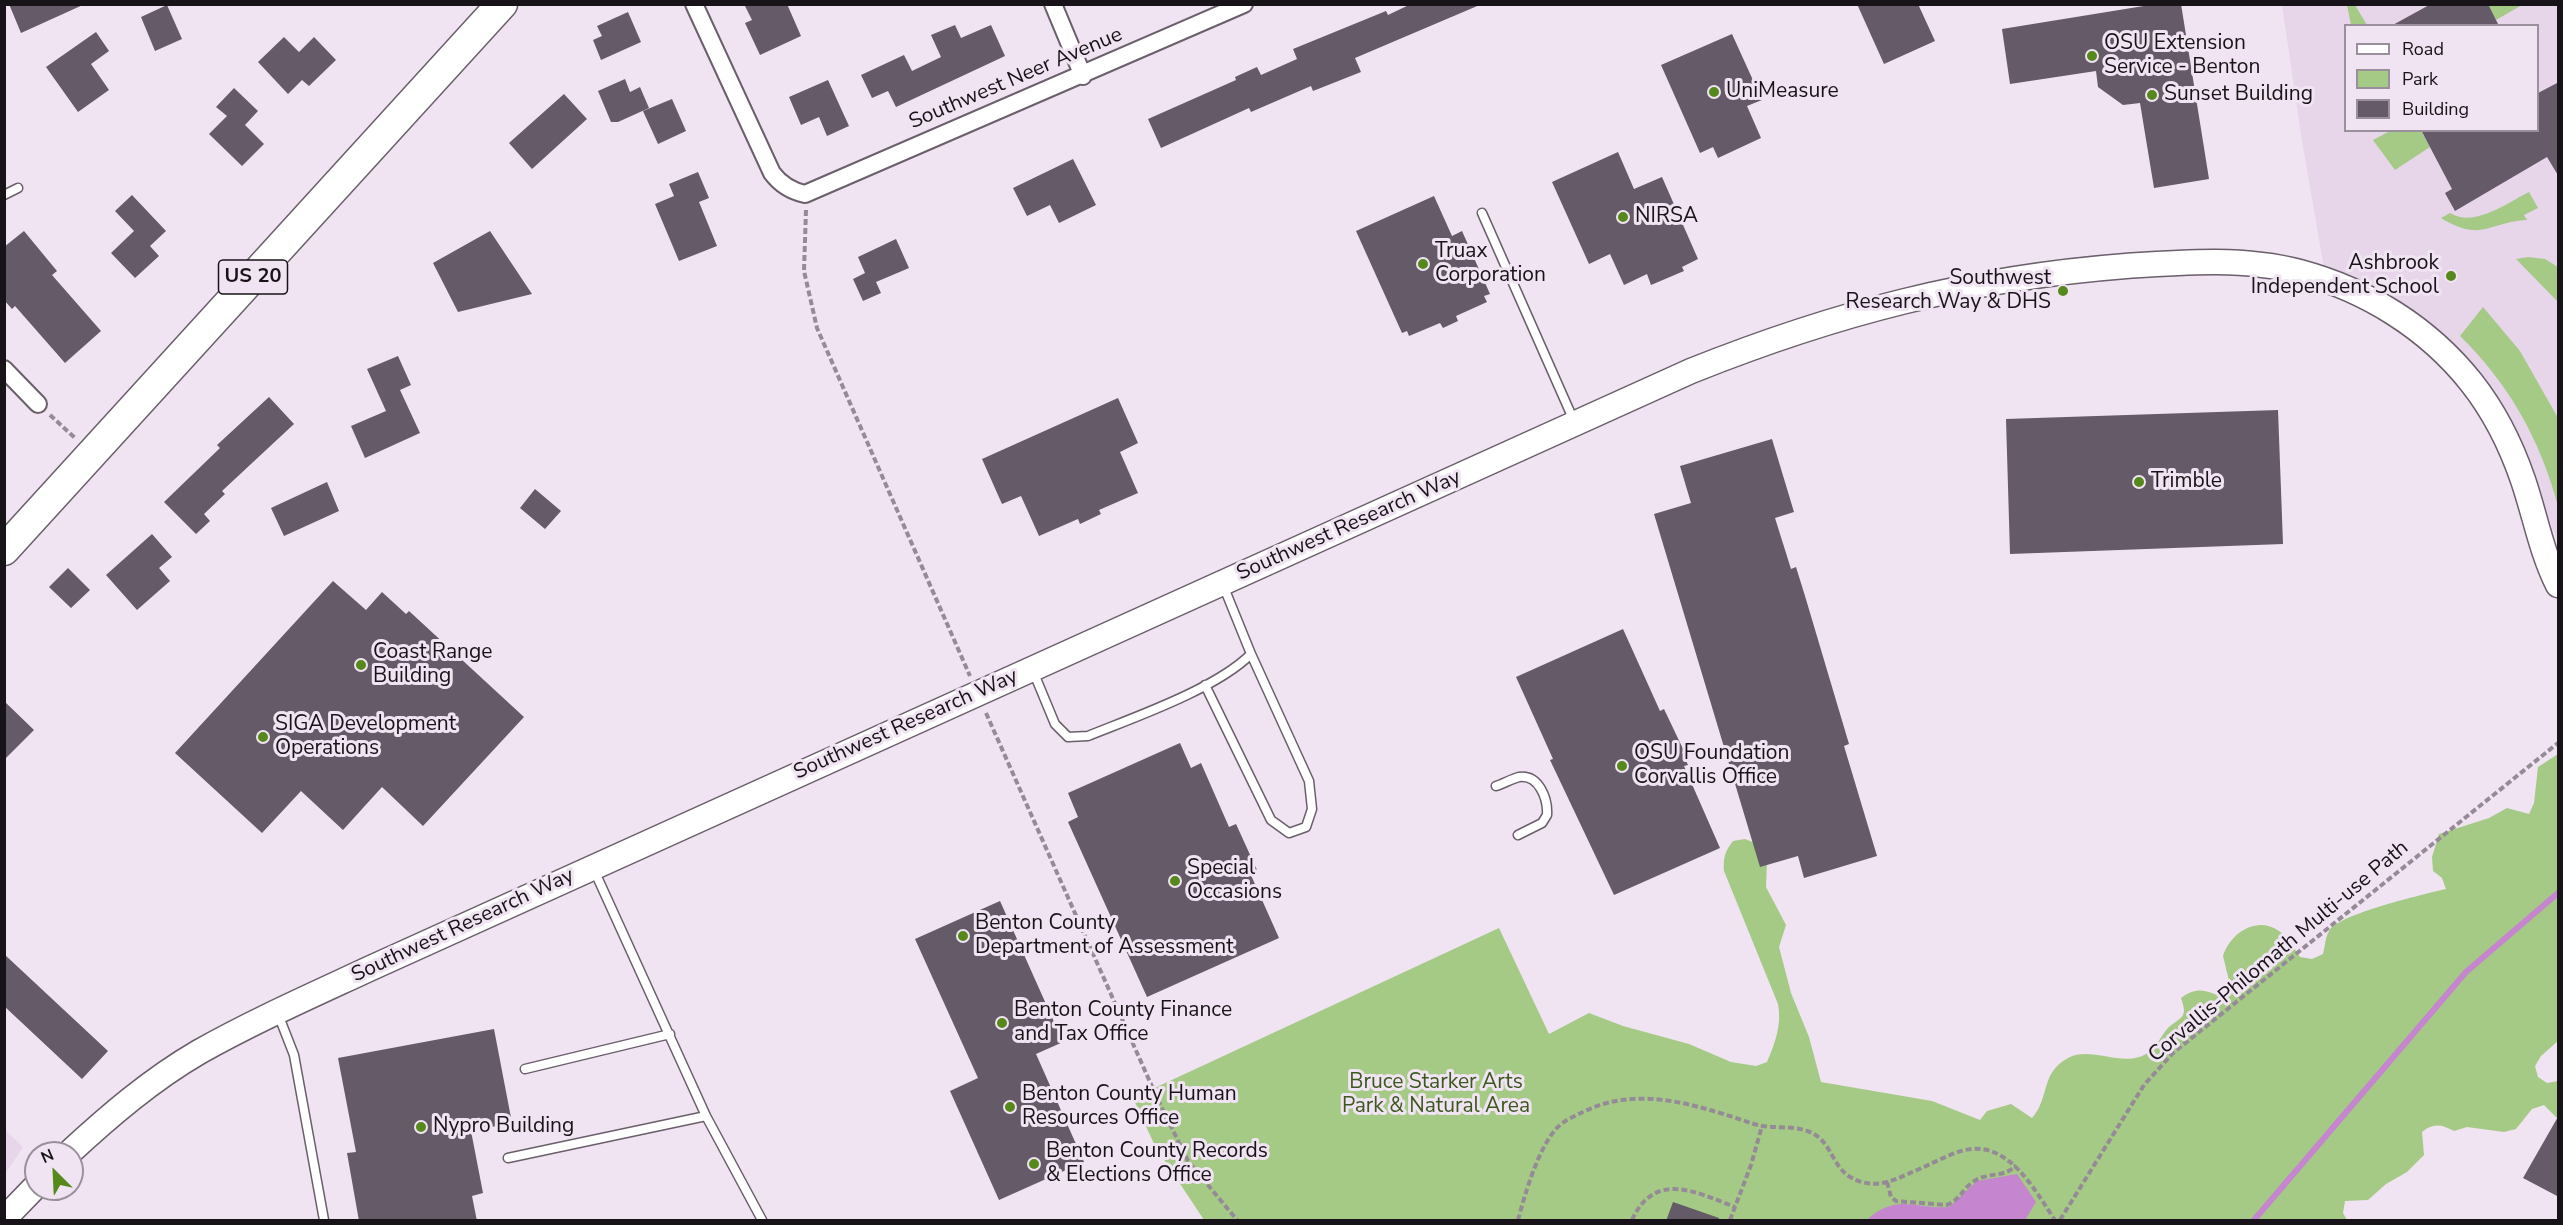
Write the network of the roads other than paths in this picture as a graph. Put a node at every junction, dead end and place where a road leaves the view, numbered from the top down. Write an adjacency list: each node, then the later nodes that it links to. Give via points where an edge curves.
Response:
1 (502, 4): 12 (highway, US 20)
2 (694, 4): 5 (street, Southwest Neer Avenue, via 772,173 779,182 805,194)
3 (1053, 4): 5 (street)
4 (1244, 4): 5 (street, Southwest Neer Avenue)
5 (1083, 76)
6 (18, 188): 7 (lane)
7 (4, 195)
8 (1482, 213): 11 (lane)
9 (4, 369): 10 (street)
10 (38, 404)
11 (1575, 423): 13 (street, Southwest Research Way); 14 (street, Southwest Research Way, via 1757,344 1925,294 2062,271 2167,263 2268,266 2344,286 2381,304 2452,360 2489,407 2506,438 2548,565)
12 (4, 550)
13 (1222, 583): 15 (lane); 16 (street, Southwest Research Way)
14 (2559, 585)
15 (1251, 654): 17 (lane, via 1236,669); 17 (lane, via 1309,781 1312,809 1306,827 1289,833 1271,820)
16 (1032, 668): 17 (lane, via 1055,724 1068,737 1088,736); 20 (street, Southwest Research Way)
17 (1205, 685)
18 (1496, 786): 19 (lane, via 1519,777 1529,778 1545,795 1547,815 1542,823)
19 (1518, 835)
20 (593, 866): 21 (street, Southwest Research Way); 22 (lane)
21 (277, 1011): 25 (street, Southwest Research Way, via 197,1053 141,1091); 29 (lane, via 294,1055)
22 (670, 1034): 23 (lane); 24 (lane)
23 (525, 1069)
24 (706, 1116): 26 (lane); 30 (lane)
25 (83, 1141)
26 (508, 1158)
27 (24, 1198): 28 (street)
28 (4, 1219)
29 (324, 1221)
30 (762, 1221)

